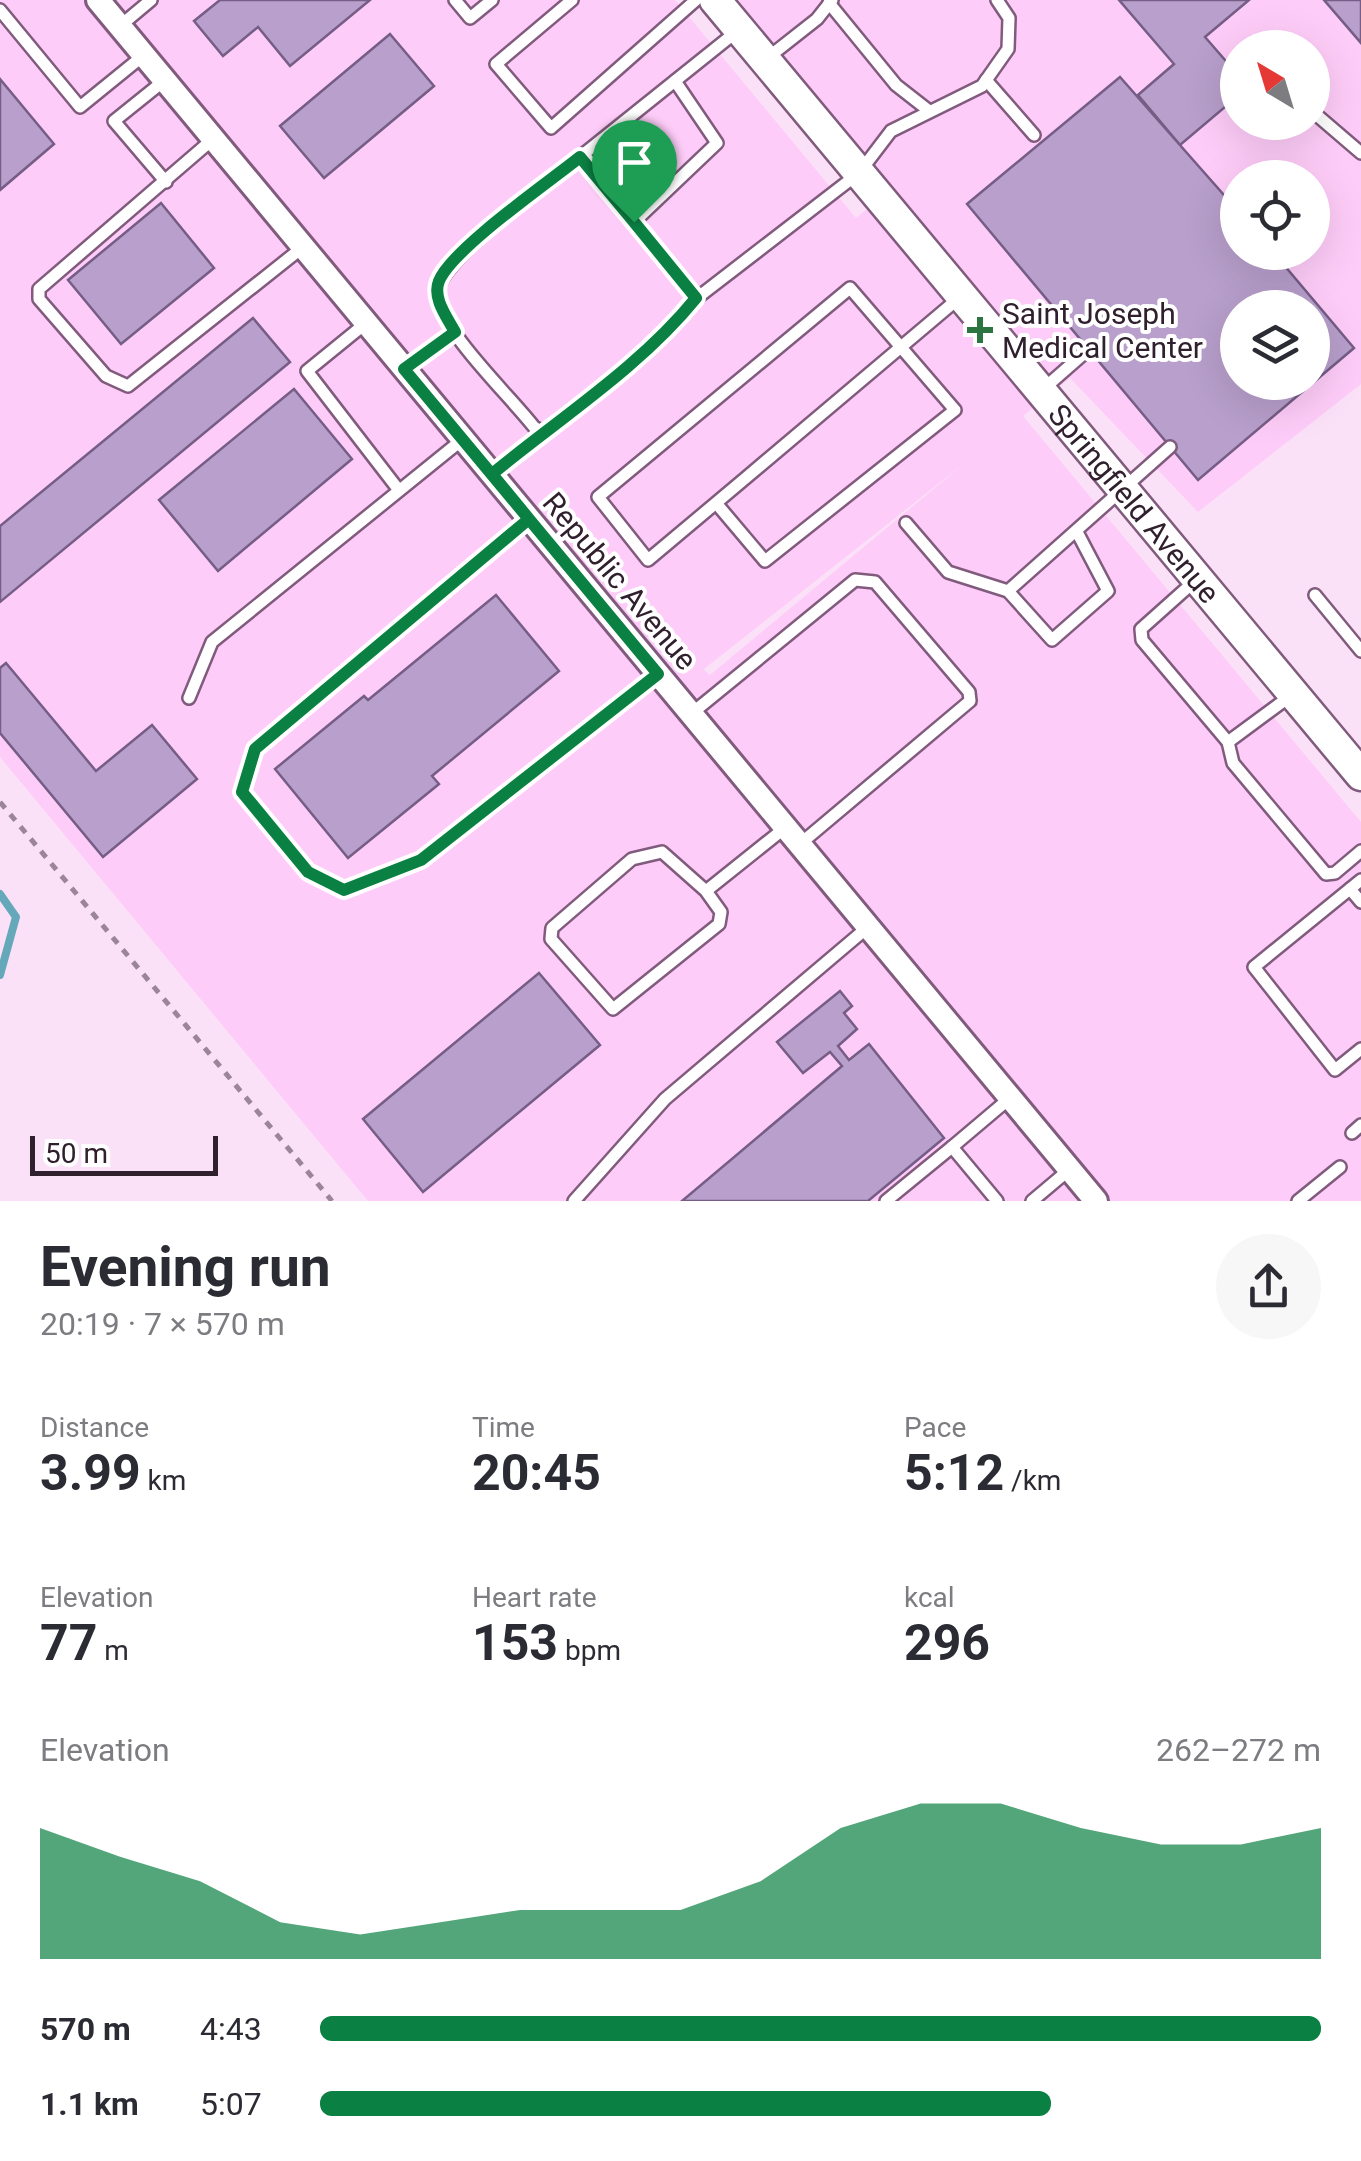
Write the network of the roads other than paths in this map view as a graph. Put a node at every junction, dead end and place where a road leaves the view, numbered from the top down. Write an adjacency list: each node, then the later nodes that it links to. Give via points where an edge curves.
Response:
1 (98, 0): 11 (street, Republic Avenue)
2 (151, 0): 11 (lane)
3 (455, 0): 4 (lane, via 470,18)
4 (492, 0)
5 (572, 0): 6 (lane, via 496,64 551,128)
6 (696, 0)
7 (715, 0): 12 (street, Springfield Avenue)
8 (998, 0): 16 (lane, via 1009,18 1008,50)
9 (831, 2): 14 (lane); 18 (lane, via 896,85)
10 (0, 10): 13 (lane, via 80,106)
11 (120, 26): 13 (street, Republic Avenue)
12 (740, 29): 14 (street, Springfield Avenue); 17 (lane)
13 (144, 55): 15 (street, Republic Avenue)
14 (766, 60): 24 (street, Springfield Avenue)
15 (164, 80): 21 (street, Republic Avenue); 25 (lane, via 114,121)
16 (986, 80): 18 (lane); 20 (lane)
17 (675, 81): 23 (lane); 26 (lane, via 717,143)
18 (928, 110): 24 (lane, via 891,131)
19 (1330, 126): 22 (lane)
20 (1034, 135)
21 (214, 139): 25 (lane); 27 (street, Republic Avenue)
22 (1361, 153)
23 (580, 157): 26 (lane); 31 (lane, via 458,256 439,281 437,296)
24 (859, 173): 28 (street, Springfield Avenue); 29 (lane)
25 (166, 182): 27 (lane, via 38,290 106,376 128,386)
26 (634, 222): 29 (lane)
27 (303, 247): 30 (street, Republic Avenue)
28 (962, 296): 32 (lane); 35 (street, Springfield Avenue)
29 (696, 298): 36 (lane, via 650,346)
30 (366, 323): 34 (street, Republic Avenue); 40 (lane, via 307,371)
31 (455, 332): 34 (lane); 36 (lane)
32 (901, 347): 42 (lane); 42 (lane, via 955,410 764,561); 42 (lane, via 850,288 598,497 648,560)
33 (1088, 349): 35 (lane)
34 (404, 369): 37 (street, Republic Avenue)
35 (1041, 391): 41 (street, Springfield Avenue)
36 (543, 432): 39 (lane)
37 (463, 439): 39 (street, Republic Avenue); 40 (lane)
38 (1170, 447): 41 (lane)
39 (492, 474): 43 (street, Republic Avenue)
40 (398, 489): 52 (lane, via 212,642)
41 (1124, 491): 45 (lane); 46 (street, Springfield Avenue)
42 (716, 503)
43 (529, 519): 50 (street, Republic Avenue); 50 (lane, via 255,749 242,792 308,872 344,890 421,860)
44 (906, 523): 47 (lane, via 948,572)
45 (1076, 532): 47 (lane); 47 (lane, via 1108,590 1052,640)
46 (1197, 579): 51 (street, Springfield Avenue); 54 (lane, via 1141,629 1142,640)
47 (1008, 590)
48 (1315, 595): 49 (lane)
49 (1361, 651)
50 (658, 674): 53 (street, Republic Avenue)
51 (1293, 694): 54 (lane); 55 (street, Springfield Avenue)
52 (189, 698)
53 (692, 714): 56 (street, Republic Avenue); 56 (lane, via 855,580 875,582 969,692 970,700)
54 (1228, 742): 57 (lane, via 1233,763 1326,874)
55 (1361, 775)
56 (792, 836): 60 (lane); 62 (street, Republic Avenue)
57 (1361, 851)
58 (1361, 880): 59 (lane)
59 (1350, 889): 61 (lane); 63 (lane, via 1254,967 1335,1070)
60 (706, 891): 60 (lane, via 662,852 647,852 552,928 552,940 613,1009 723,918)
61 (1361, 902)
62 (868, 927): 64 (street, Republic Avenue); 69 (lane, via 665,1099)
63 (1361, 1050)
64 (1010, 1098): 65 (lane); 67 (street, Republic Avenue)
65 (952, 1147): 70 (lane); 71 (lane)
66 (1340, 1167): 73 (lane)
67 (1070, 1170): 68 (street, Republic Avenue); 72 (lane)
68 (1090, 1199)
69 (574, 1201)
70 (886, 1201)
71 (997, 1201)
72 (1032, 1201)
73 (1298, 1201)

